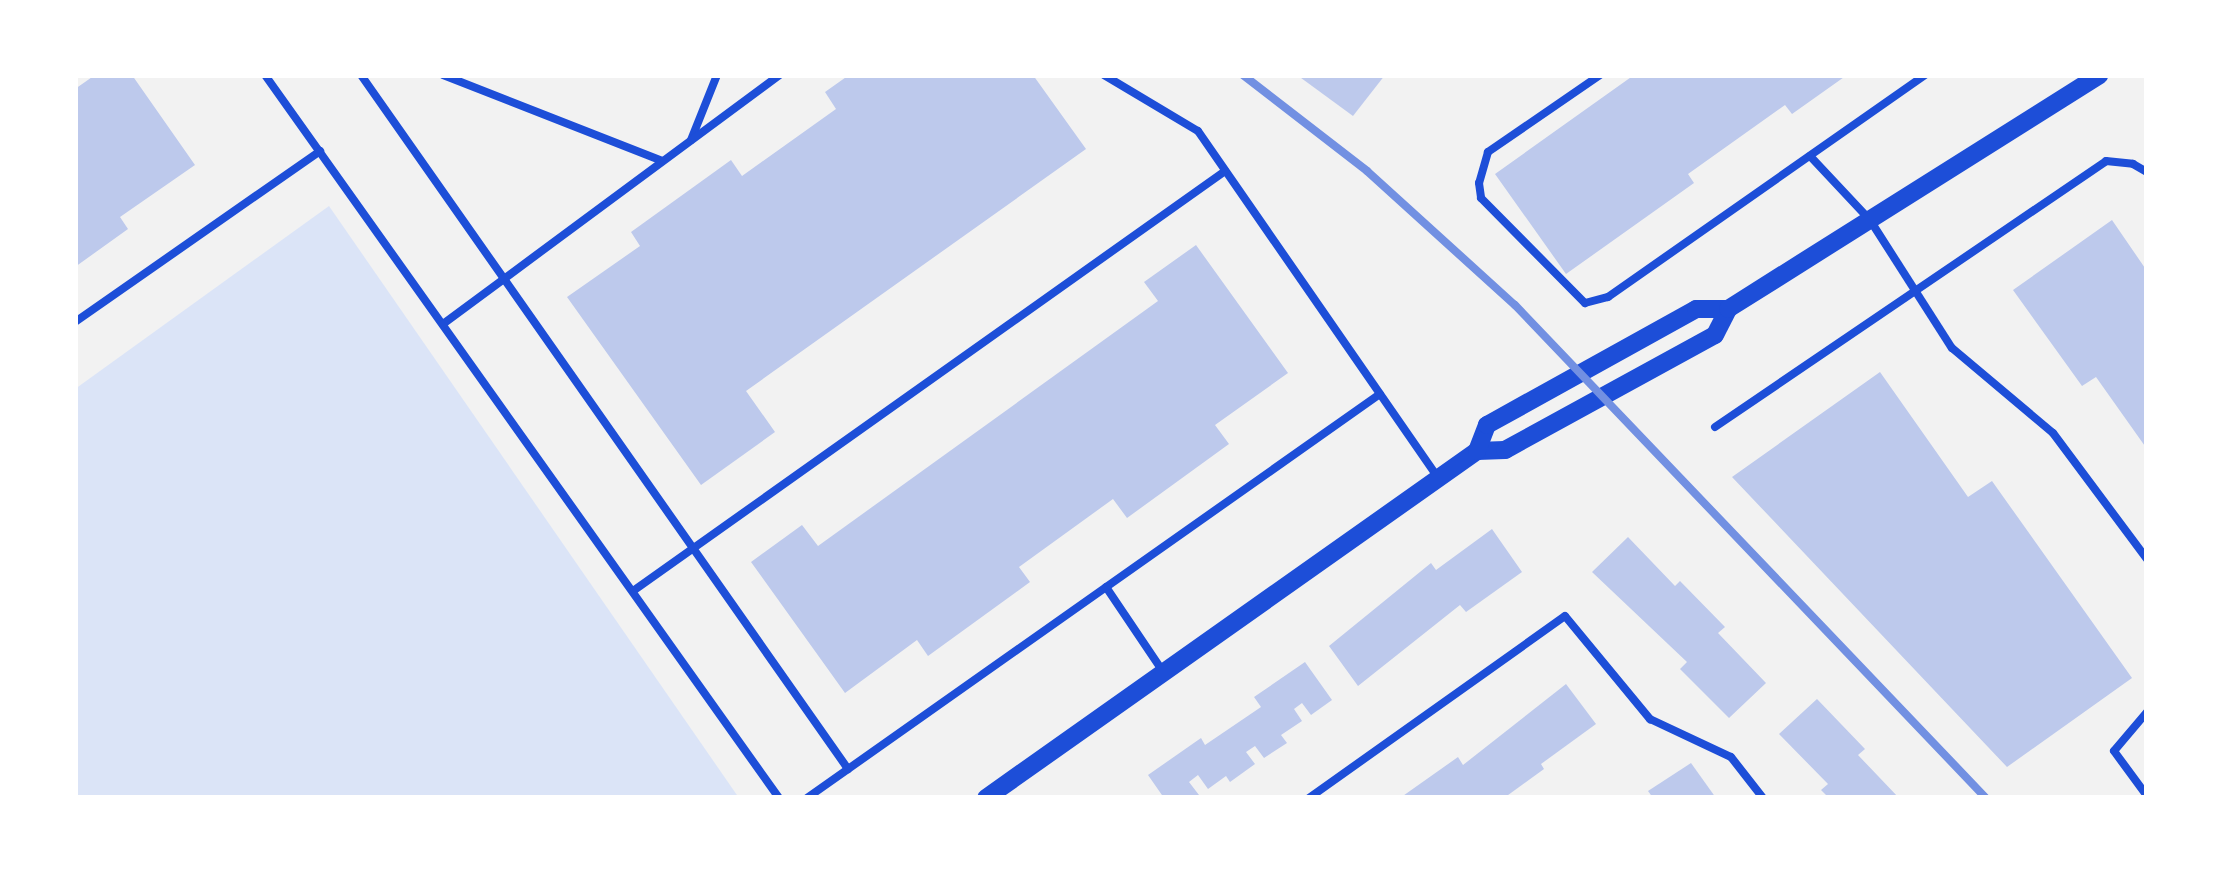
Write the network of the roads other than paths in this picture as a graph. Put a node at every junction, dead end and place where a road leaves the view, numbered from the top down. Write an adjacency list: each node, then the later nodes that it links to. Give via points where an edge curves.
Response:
1 (264, 75): 11 (lane)
2 (361, 75): 17 (lane)
3 (443, 75): 13 (lane)
4 (717, 75): 10 (lane)
5 (780, 75): 10 (lane)
6 (1104, 75): 14 (lane, via 1198,132)
7 (1600, 75): 12 (lane, via 1488,152 1479,182 1481,198 1585,303 1608,298)
8 (1925, 75): 12 (lane)
9 (2100, 75): 16 (street)
10 (690, 140): 13 (lane)
11 (320, 151): 20 (lane); 21 (lane)
12 (1810, 156): 16 (lane)
13 (662, 161): 17 (lane)
14 (1226, 171): 22 (lane); 26 (lane)
15 (2147, 172): 18 (lane, via 2106,161)
16 (1870, 220): 18 (lane); 19 (street)
17 (503, 276): 21 (lane); 26 (lane)
18 (1916, 292): 23 (lane); 27 (lane, via 1952,348 2053,432)
19 (1728, 309): 24 (street, via 1715,335 1700,344 1505,450); 24 (street, via 1696,310 1539,394 1486,425)
20 (75, 322)
21 (443, 324): 29 (lane)
22 (1380, 394): 25 (lane); 28 (lane)
23 (1715, 427)
24 (1477, 450): 25 (street)
25 (1438, 478): 30 (street)
26 (692, 548): 29 (lane); 32 (lane)
27 (2147, 559)
28 (1106, 586): 30 (lane); 32 (lane)
29 (633, 591): 34 (lane)
30 (1163, 672): 36 (street)
31 (2147, 712): 33 (lane, via 2114,751)
32 (848, 768): 35 (lane)
33 (2147, 796)
34 (779, 798)
35 (807, 798)
36 (986, 798)
37 (1309, 798): 38 (lane, via 1565,616 1650,719 1730,757)
38 (1764, 798)

